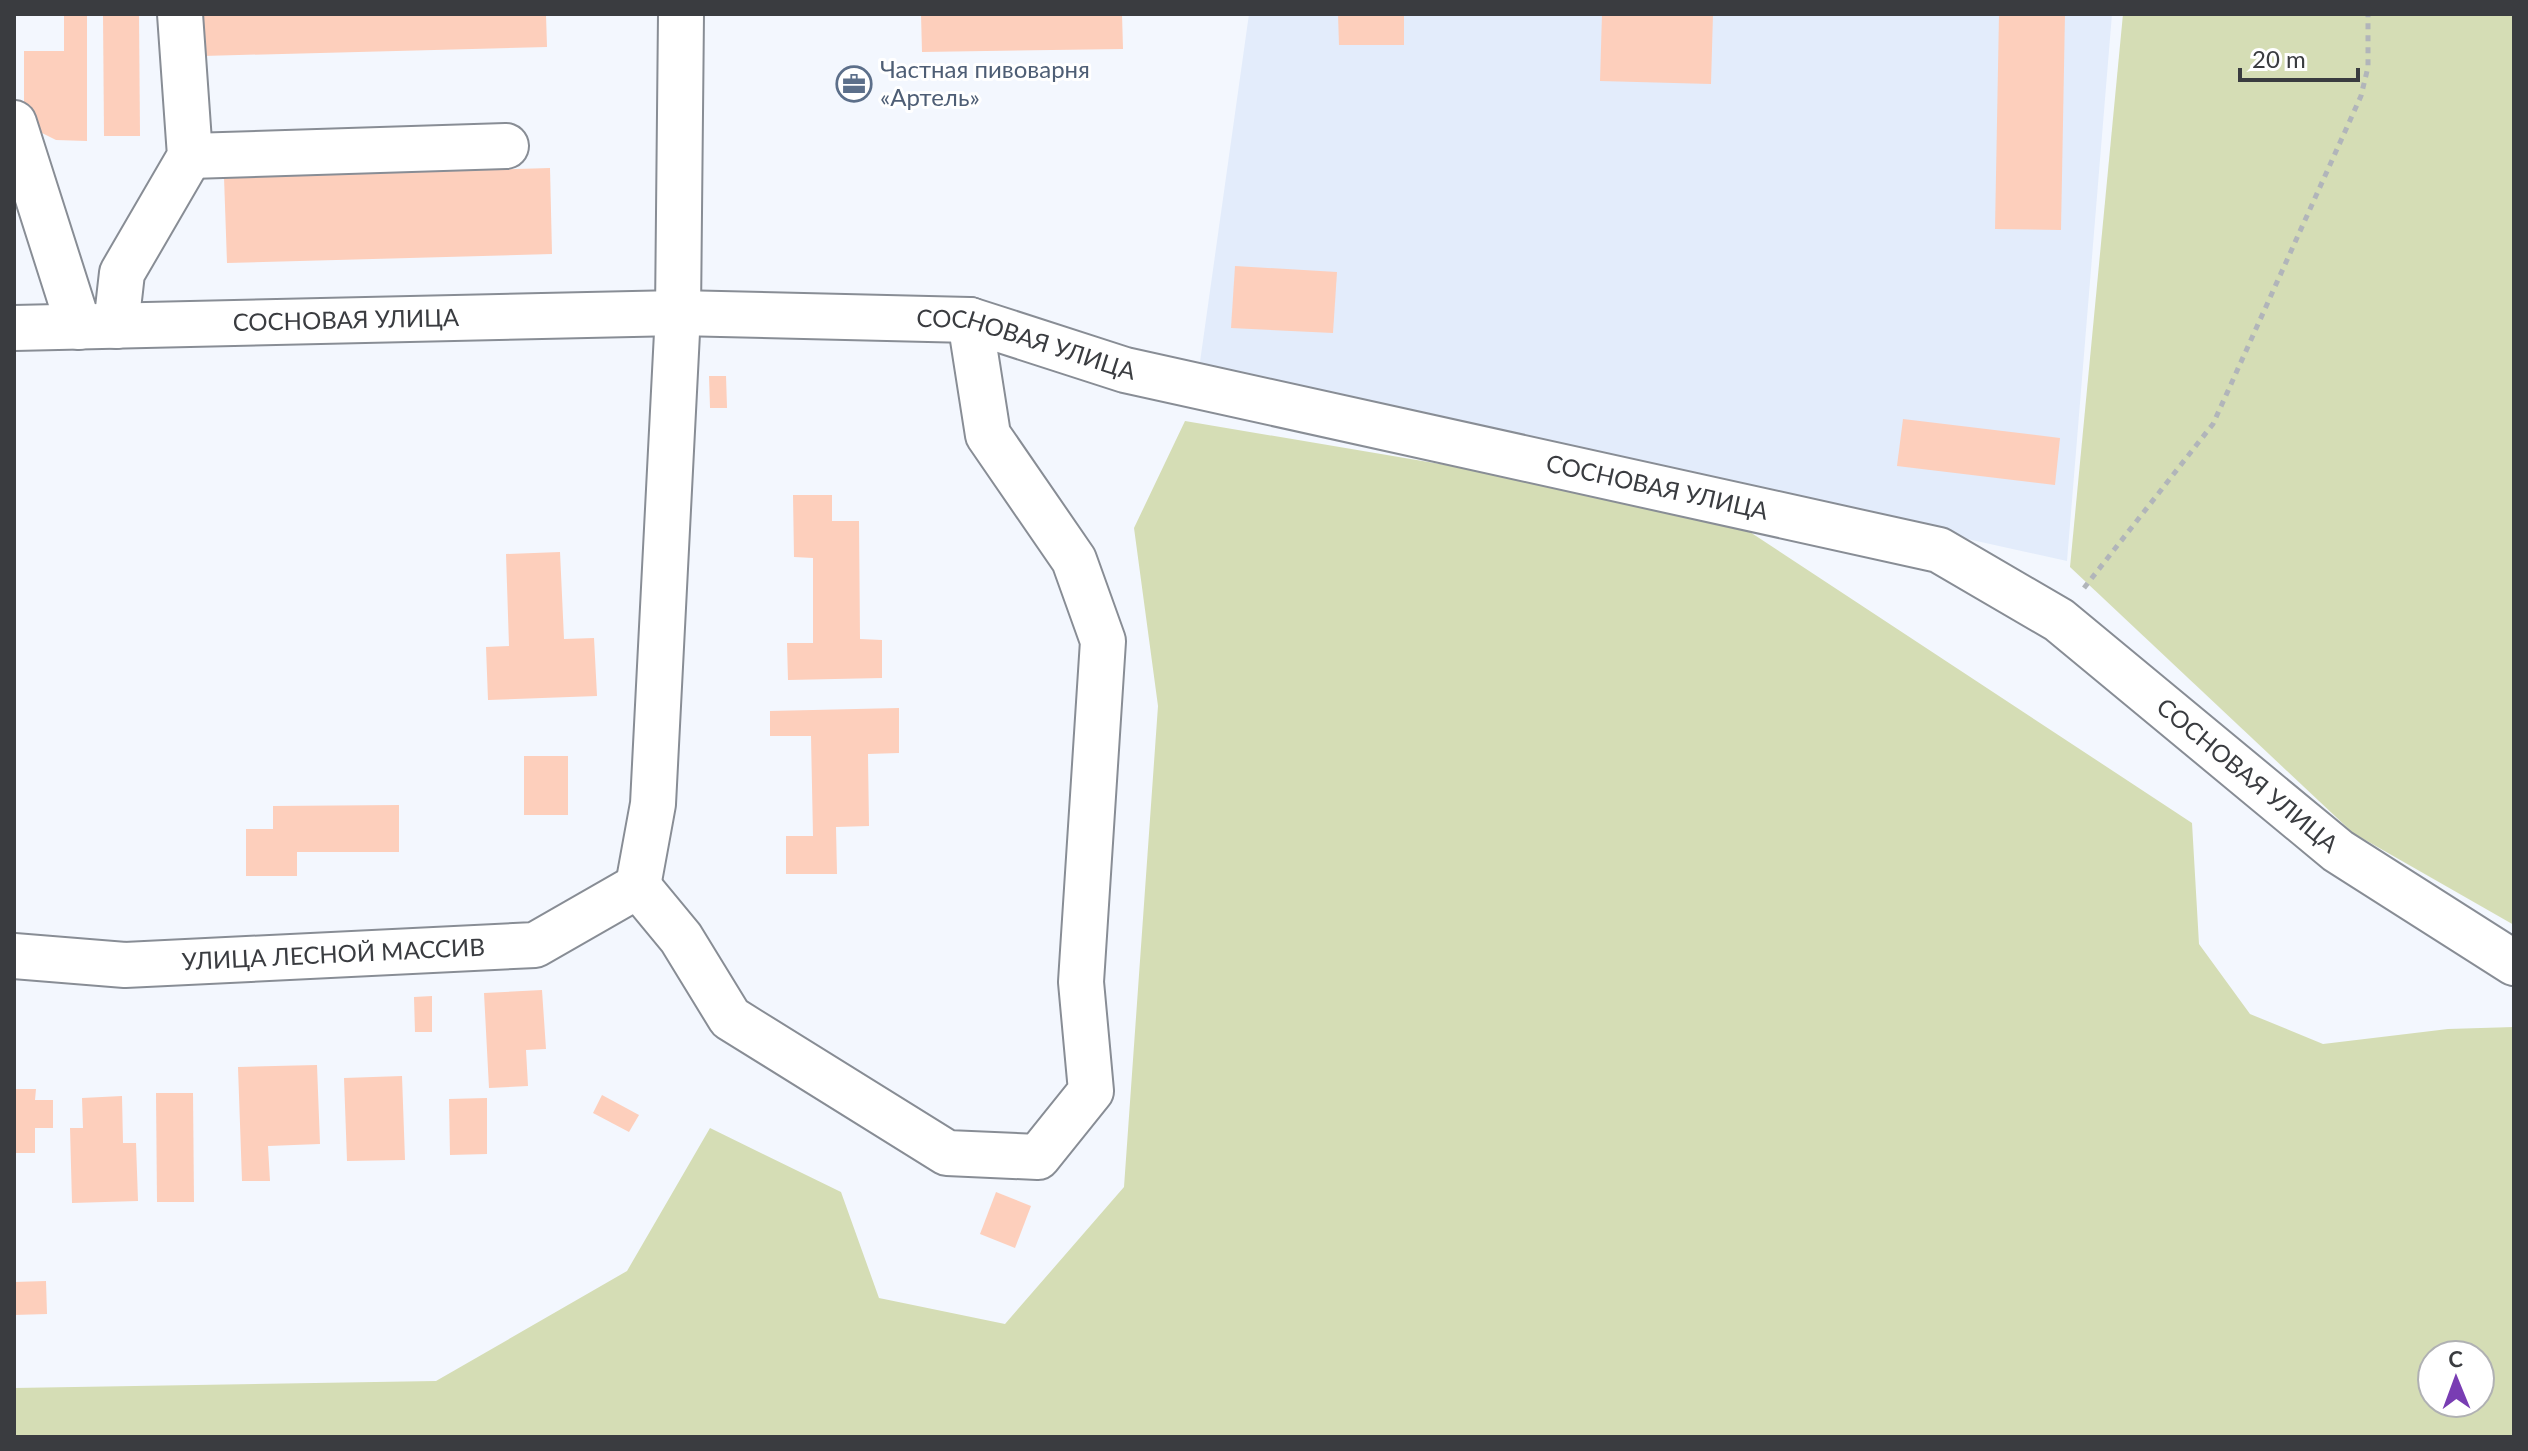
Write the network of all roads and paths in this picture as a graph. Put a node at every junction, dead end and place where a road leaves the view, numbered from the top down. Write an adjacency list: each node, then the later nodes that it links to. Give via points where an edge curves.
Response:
1 (180, 14): 6 (street)
2 (681, 14): 7 (street)
3 (2368, 14): 11 (path, via 2368,67 2361,96 2213,424)
4 (14, 123): 9 (street)
5 (506, 146): 6 (street)
6 (190, 156): 9 (street, via 122,273)
7 (678, 313): 8 (street, СОСНОВАЯ УЛИЦА); 9 (street, СОСНОВАЯ УЛИЦА); 12 (street, via 653,804)
8 (970, 320): 11 (street, СОСНОВАЯ УЛИЦА, via 1125,370 1939,550); 12 (street, via 988,435 1074,560 1103,641 1081,982 1091,1091 1038,1157 947,1153 730,1018 681,938)
9 (98, 326): 10 (street, СОСНОВАЯ УЛИЦА)
10 (14, 328)
11 (2059, 620): 14 (street, СОСНОВАЯ УЛИЦА, via 2338,851)
12 (638, 886): 13 (street, УЛИЦА ЛЕСНОЙ МАССИВ, via 535,945 125,965)
13 (14, 956)
14 (2514, 963)

